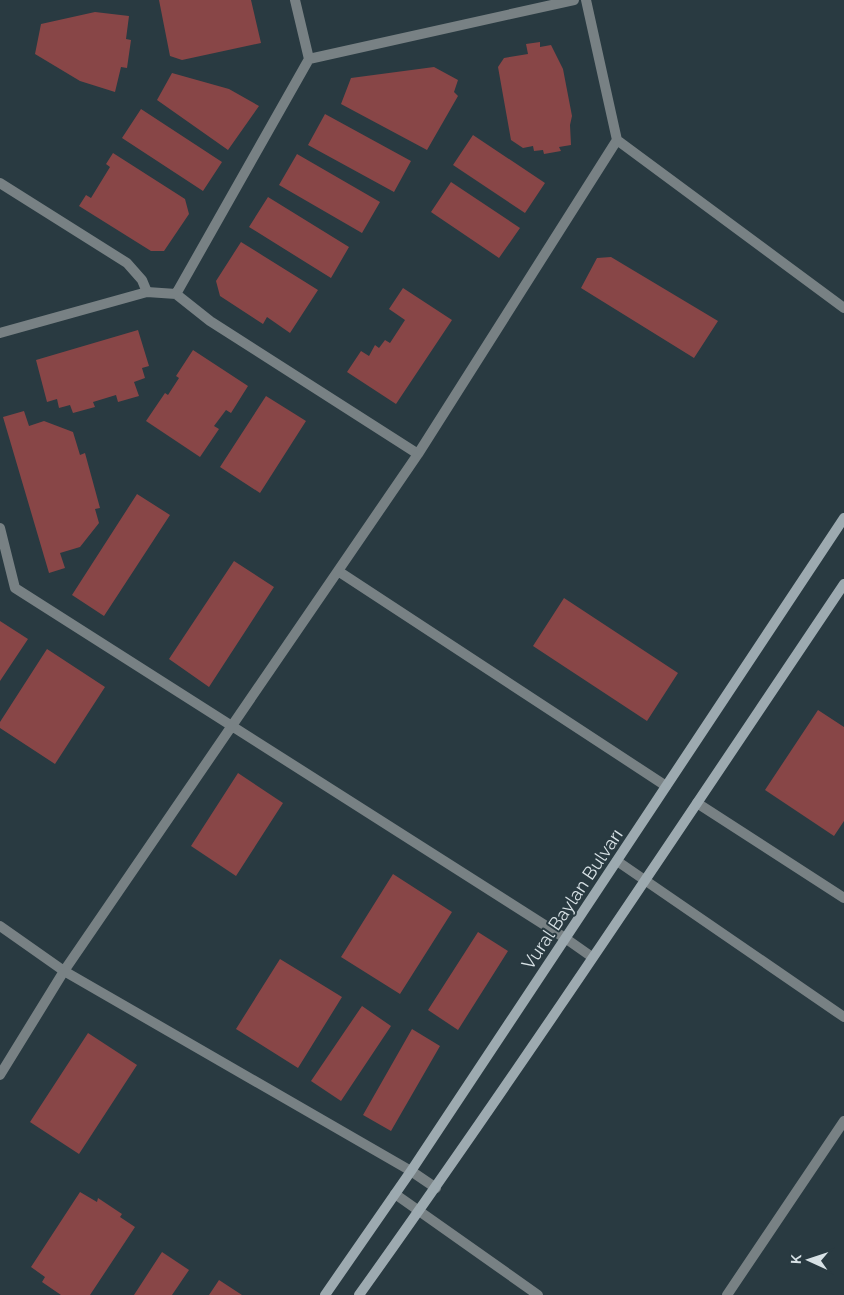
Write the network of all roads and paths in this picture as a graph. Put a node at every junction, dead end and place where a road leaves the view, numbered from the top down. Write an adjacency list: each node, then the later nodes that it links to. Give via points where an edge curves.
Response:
1 (295, 0): 4 (street)
2 (574, 0): 4 (street)
3 (586, 0): 5 (street)
4 (309, 58): 8 (street)
5 (617, 140): 9 (street); 11 (street)
6 (0, 183): 7 (street, via 127,263 142,280)
7 (147, 292): 8 (street); 10 (street)
8 (176, 294): 11 (street, via 210,321)
9 (844, 308)
10 (0, 333)
11 (418, 454): 14 (street)
12 (844, 518): 17 (main road, Vural Baylan Bulvarı)
13 (0, 528): 16 (street, via 15,588)
14 (338, 571): 16 (street); 17 (street)
15 (844, 584): 18 (main road)
16 (232, 726): 23 (street); 25 (street)
17 (666, 786): 19 (main road, Vural Baylan Bulvarı)
18 (697, 803): 20 (main road); 21 (street)
19 (617, 861): 20 (street); 23 (main road, Vural Baylan Bulvarı)
20 (646, 880): 24 (main road); 26 (street)
21 (844, 898)
22 (0, 926): 25 (street)
23 (565, 938): 24 (street); 29 (main road, Vural Baylan Bulvarı)
24 (592, 958): 30 (main road)
25 (64, 971): 27 (street); 29 (street)
26 (844, 1017)
27 (0, 1075)
28 (844, 1121): 36 (street)
29 (411, 1171): 30 (street); 31 (main road, Vural Baylan Bulvarı)
30 (436, 1188): 32 (main road)
31 (395, 1194): 32 (street); 33 (main road, Vural Baylan Bulvarı)
32 (419, 1212): 34 (main road); 35 (street)
33 (324, 1295)
34 (359, 1295)
35 (538, 1295)
36 (726, 1295)

